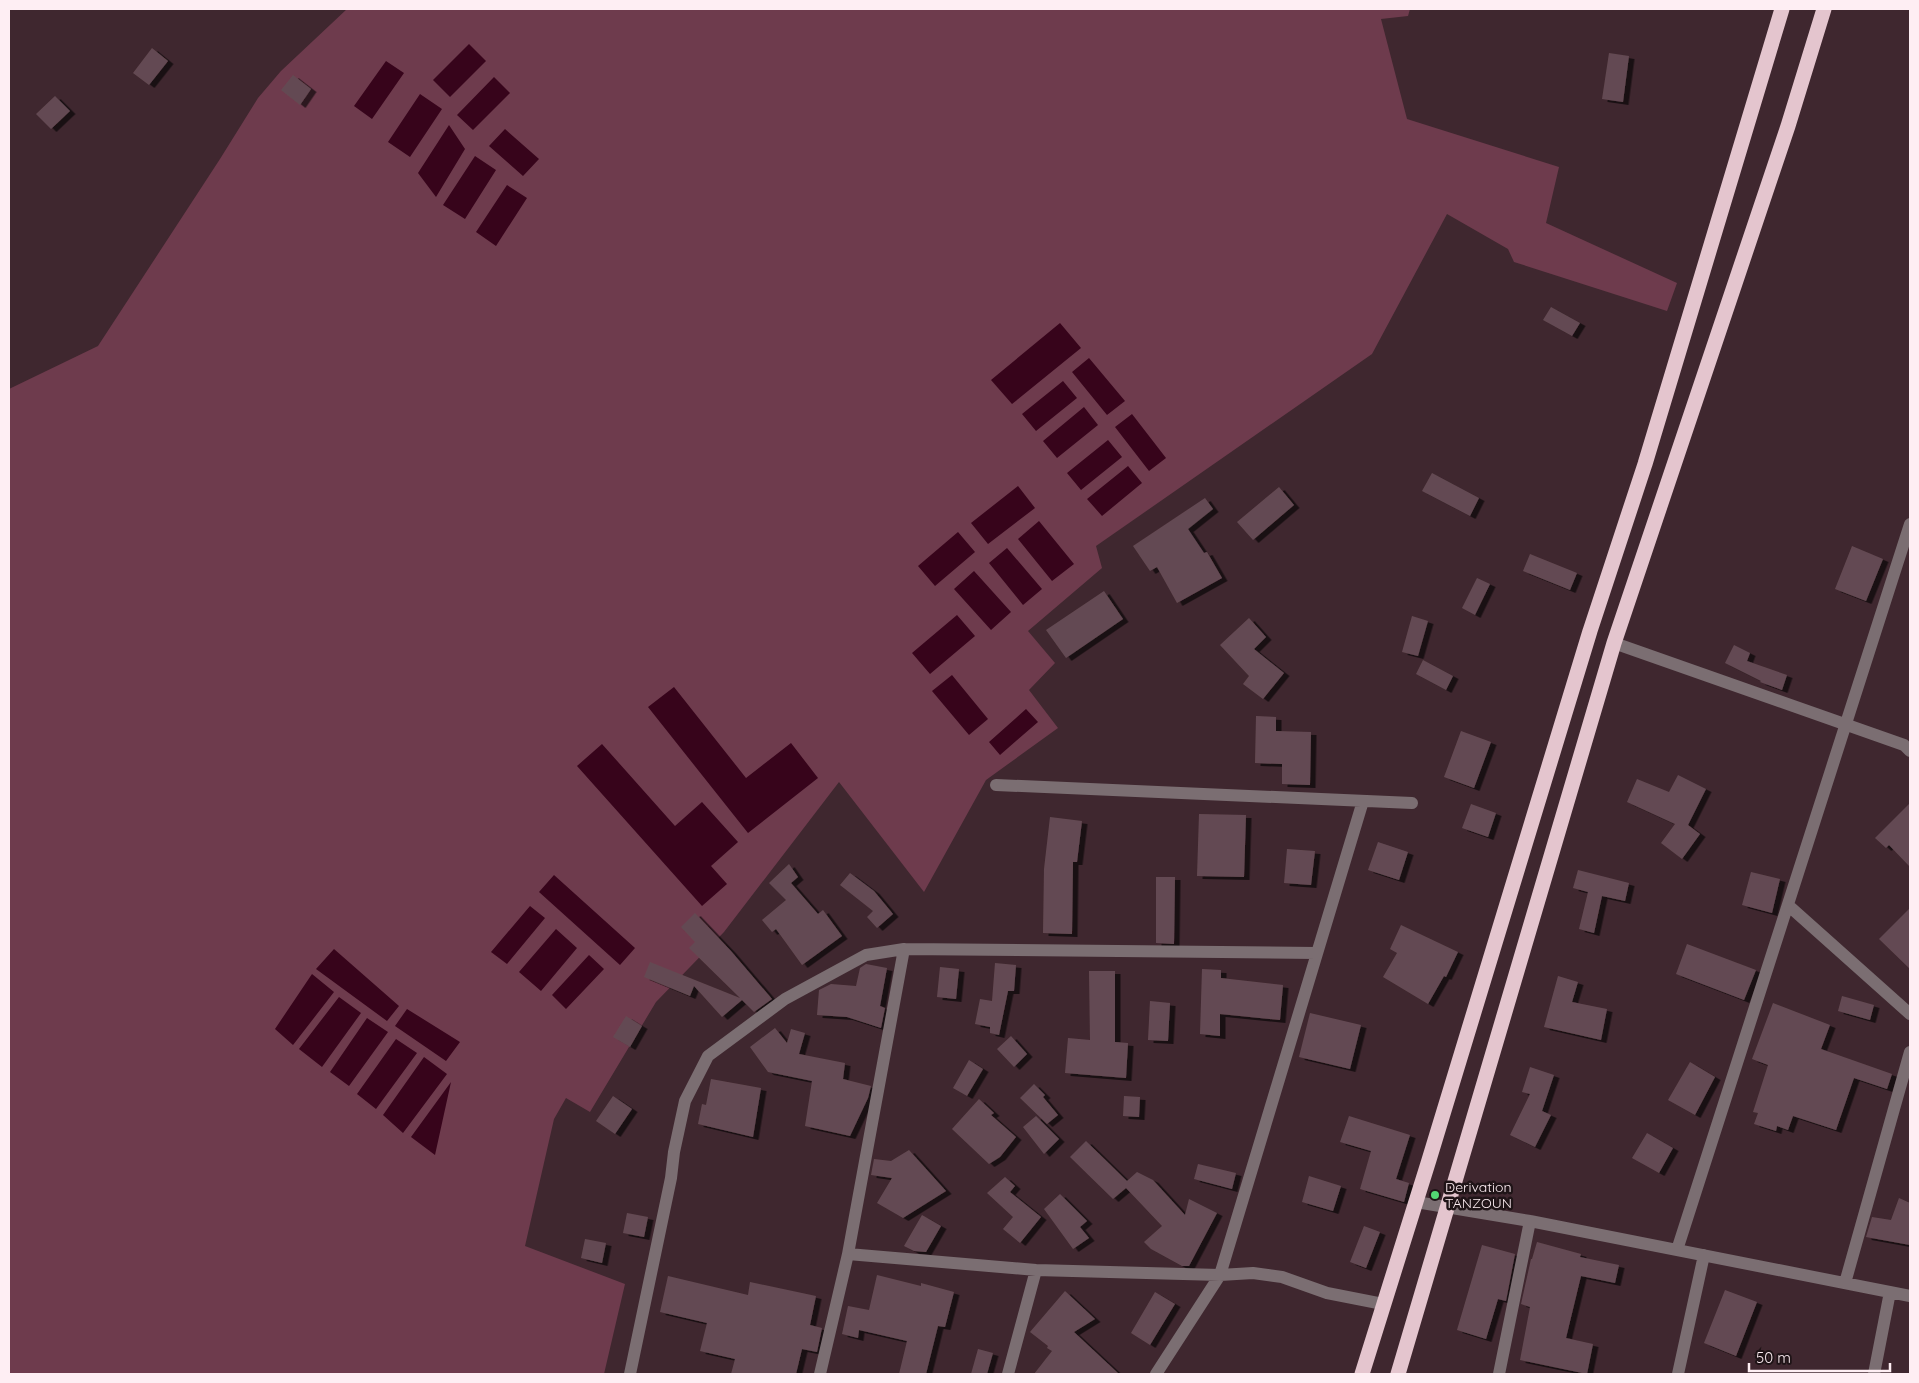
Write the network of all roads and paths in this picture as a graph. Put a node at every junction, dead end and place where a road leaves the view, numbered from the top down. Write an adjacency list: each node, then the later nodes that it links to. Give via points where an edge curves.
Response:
1 (1782, 9): 15 (highway)
2 (1824, 9): 4 (highway, via 1788,126)
3 (1910, 527): 5 (street)
4 (1614, 644): 5 (street); 16 (highway)
5 (1846, 724): 6 (street, via 1904,745); 10 (street)
6 (1910, 751)
7 (996, 785): 8 (street)
8 (1363, 800): 9 (street); 12 (street)
9 (1412, 803)
10 (1789, 906): 13 (street); 18 (street)
11 (904, 949): 12 (street); 19 (street); 27 (street, via 866,955 785,999 708,1056 685,1101)
12 (1316, 953): 22 (street)
13 (1910, 1014)
14 (1910, 1052): 23 (street)
15 (1416, 1202): 16 (street); 26 (highway)
16 (1448, 1207): 17 (street); 32 (highway)
17 (1530, 1221): 18 (street); 33 (street)
18 (1677, 1250): 20 (street)
19 (848, 1254): 21 (street); 28 (street)
20 (1704, 1255): 23 (street); 34 (street)
21 (1036, 1270): 22 (street); 29 (street)
22 (1220, 1275): 26 (street, via 1282,1277 1328,1293); 30 (street)
23 (1845, 1283): 24 (street)
24 (1890, 1292): 25 (street); 35 (street)
25 (1910, 1296)
26 (1383, 1304): 31 (highway)
27 (630, 1374)
28 (820, 1374)
29 (1008, 1374)
30 (1156, 1374)
31 (1362, 1374)
32 (1398, 1374)
33 (1499, 1374)
34 (1678, 1374)
35 (1874, 1374)

